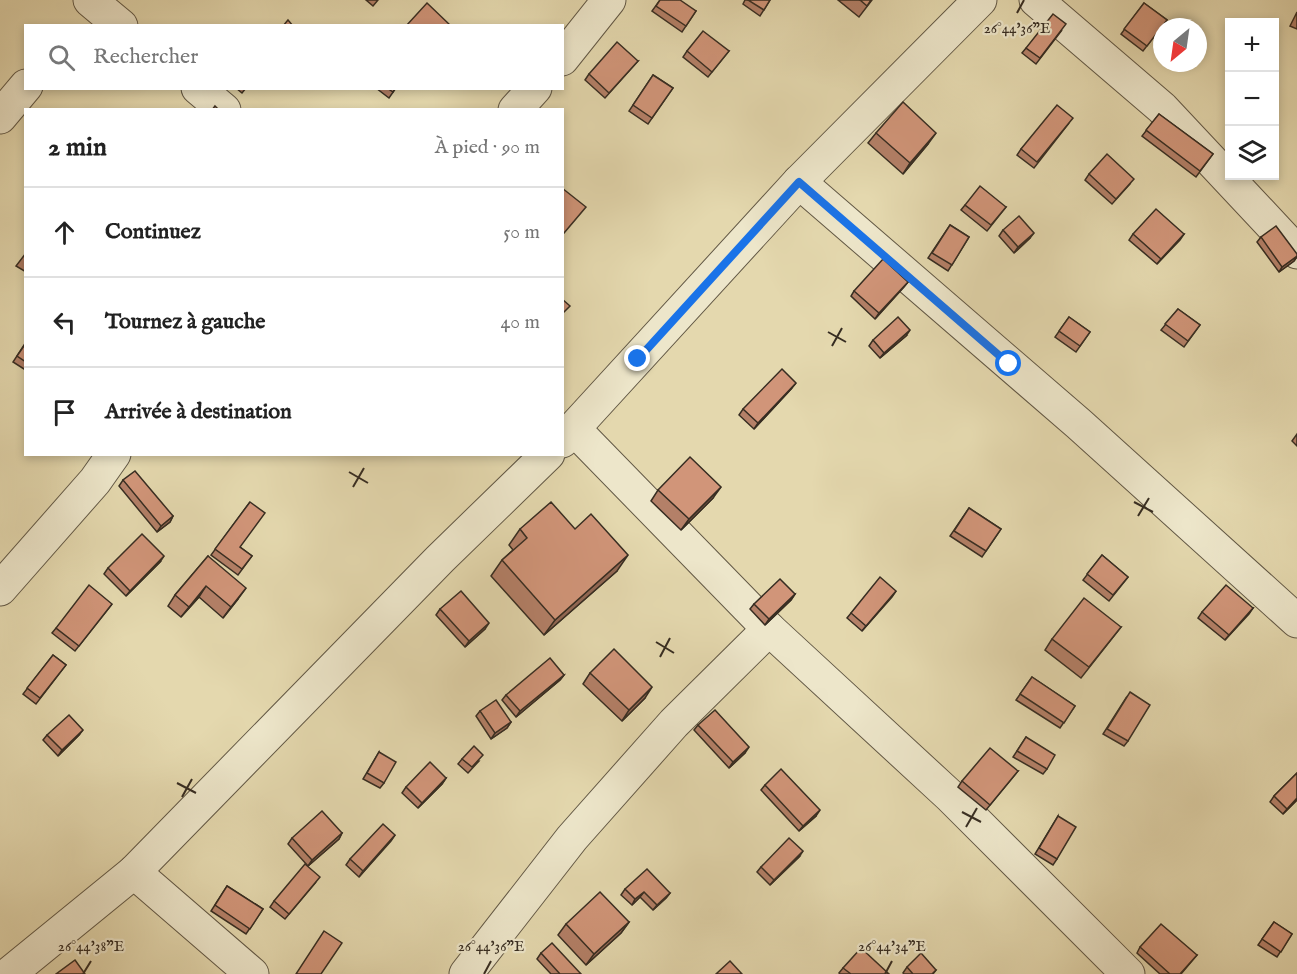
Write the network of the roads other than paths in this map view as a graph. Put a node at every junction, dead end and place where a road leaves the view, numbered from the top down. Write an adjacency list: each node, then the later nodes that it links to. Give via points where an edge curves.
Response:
1 (609, 0): 6 (street)
2 (980, 0): 13 (street)
3 (1036, 0): 14 (street, via 1162,108)
4 (86, 10): 5 (street)
5 (117, 24)
6 (564, 56)
7 (24, 88): 12 (street)
8 (200, 90): 10 (street)
9 (533, 90): 11 (street)
10 (222, 108)
11 (517, 108)
12 (0, 117)
13 (799, 182): 15 (street); 19 (street, via 1079,424)
14 (1297, 252)
15 (568, 435): 20 (street)
16 (113, 456): 18 (street)
17 (546, 456): 21 (street)
18 (0, 589)
19 (1297, 621)
20 (769, 629): 22 (street, via 950,796); 25 (street, via 674,723 572,838)
21 (134, 872): 23 (street); 24 (street)
22 (1111, 969)
23 (9, 974)
24 (252, 974)
25 (466, 974)

